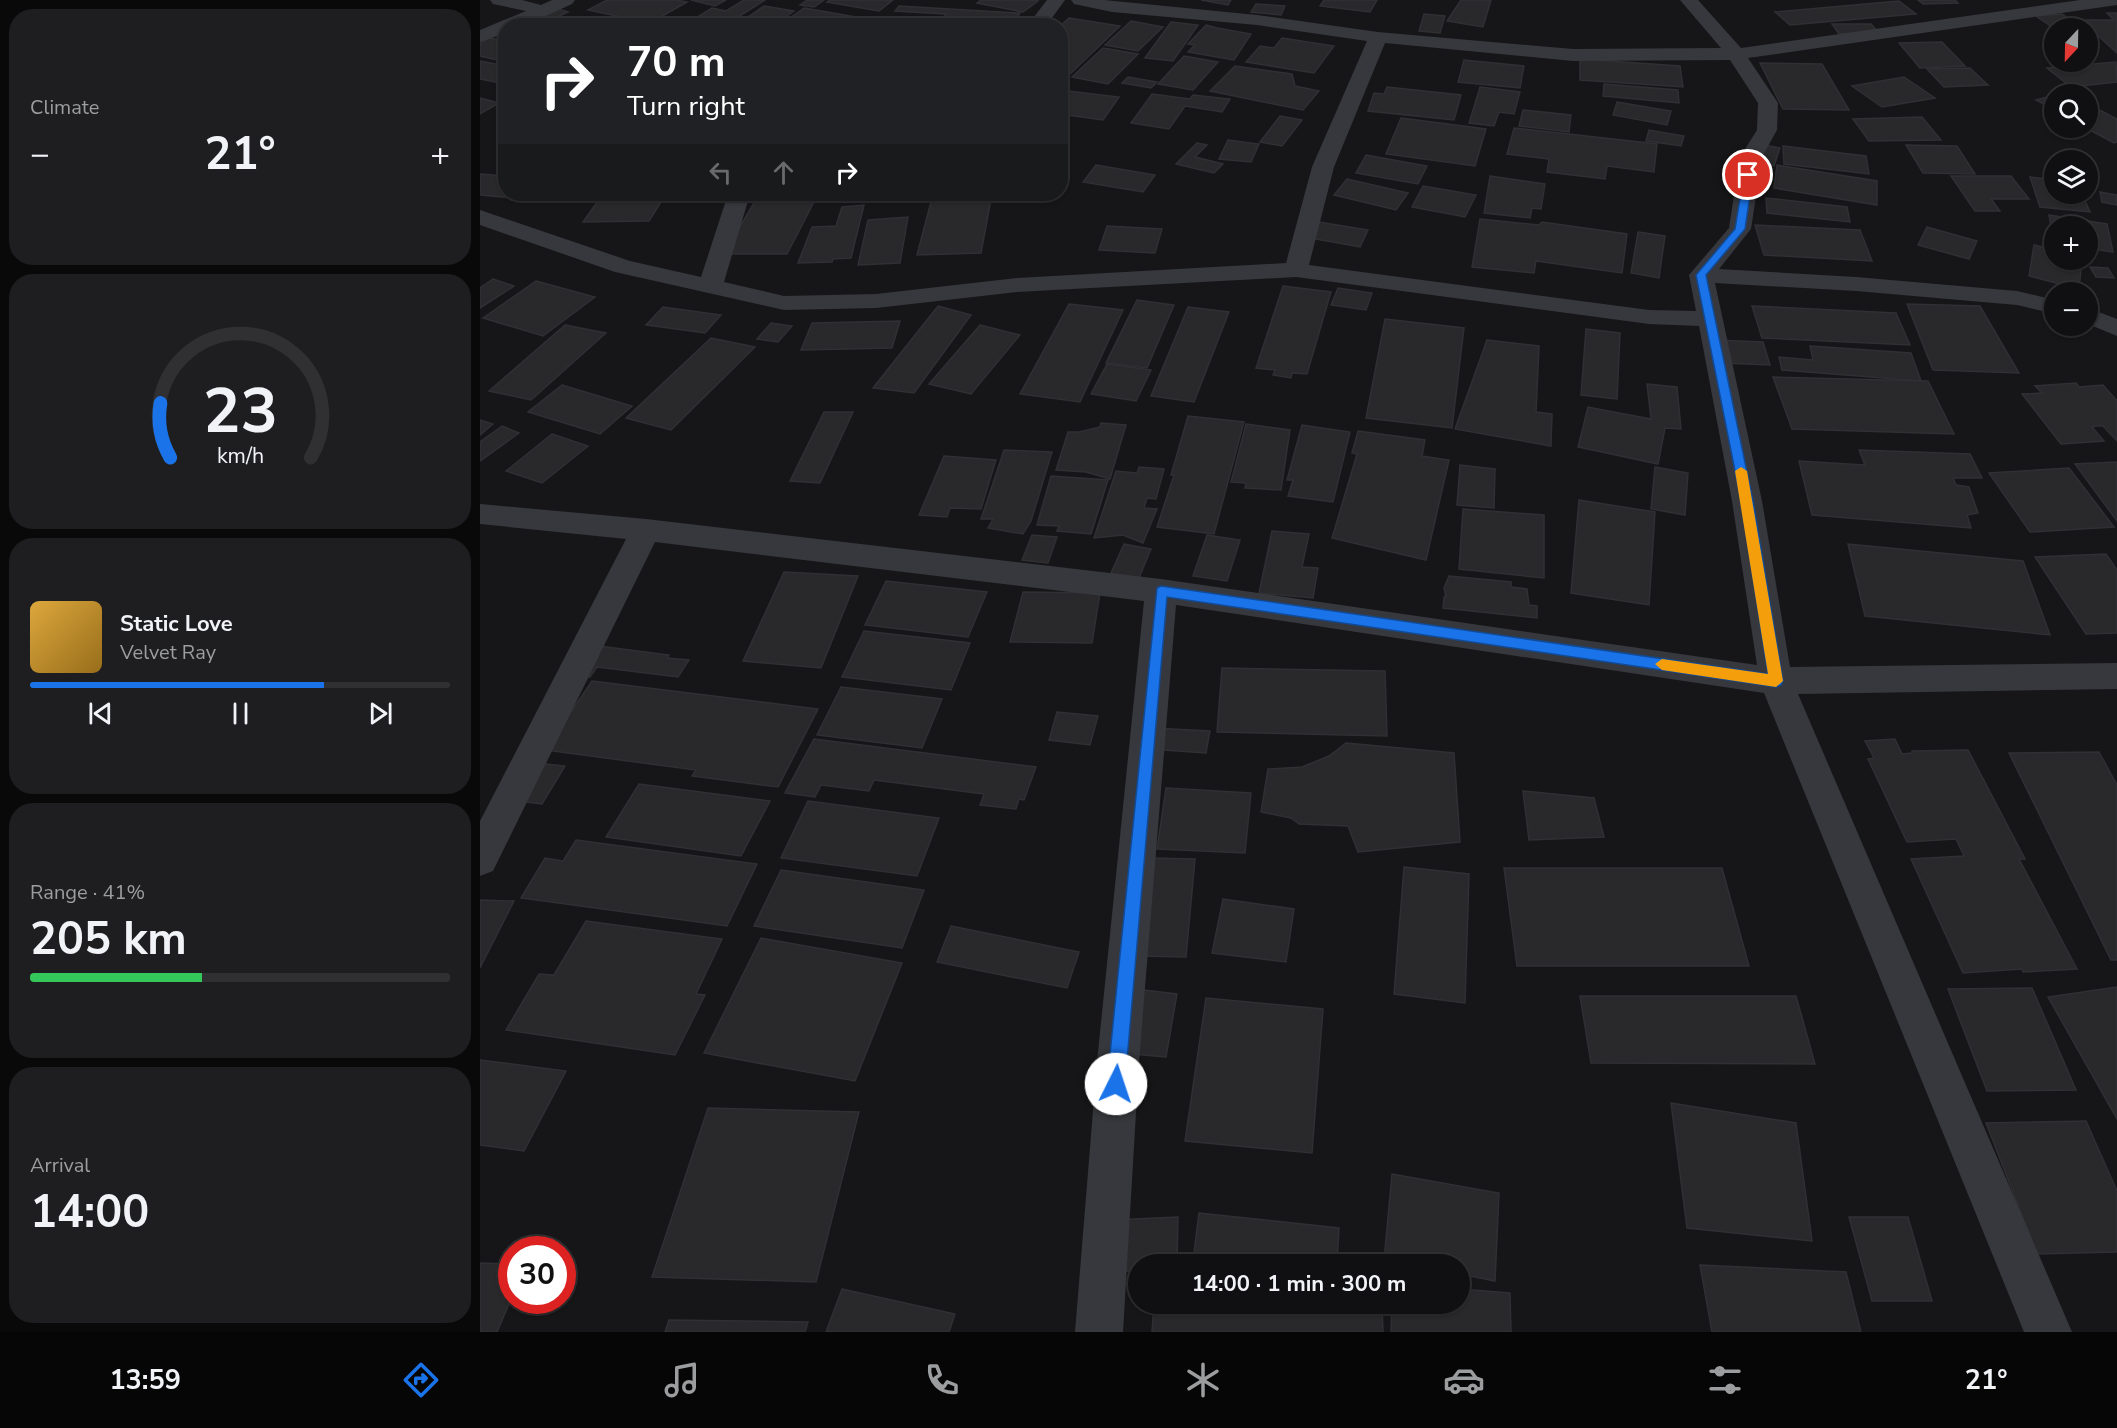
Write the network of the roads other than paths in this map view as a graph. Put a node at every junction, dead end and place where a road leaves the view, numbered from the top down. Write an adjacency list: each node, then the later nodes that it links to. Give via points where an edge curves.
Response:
1 (499, 0): 7 (street)
2 (566, 0): 7 (street)
3 (1056, 0): 9 (street)
4 (1080, 0): 12 (street, via 1112,7 1257,20)
5 (1689, 0): 13 (street)
6 (2117, 0): 13 (street)
7 (542, 10): 8 (street)
8 (524, 18)
9 (1042, 18)
10 (498, 30): 11 (street)
11 (480, 37)
12 (1378, 37): 13 (street, via 1574,55); 16 (street, via 1323,167)
13 (1736, 54): 17 (street, via 1768,103 1767,130 1751,157 1740,229)
14 (737, 201): 18 (street)
15 (480, 217): 18 (street, via 622,267)
16 (1296, 270): 18 (street, via 1017,285 876,301 784,303); 20 (street, via 1649,317)
17 (1701, 275): 19 (street, via 2006,297); 20 (street)
18 (710, 288)
19 (2044, 305)
20 (1711, 319): 27 (street, via 1747,501)
21 (2098, 319): 22 (street)
22 (2117, 328)
23 (480, 514): 24 (street)
24 (646, 530): 25 (street); 28 (street)
25 (1161, 591): 27 (street); 29 (street, via 1118,1062)
26 (2117, 676): 27 (street)
27 (1776, 681): 30 (street)
28 (480, 859)
29 (1099, 1332)
30 (2048, 1332)

